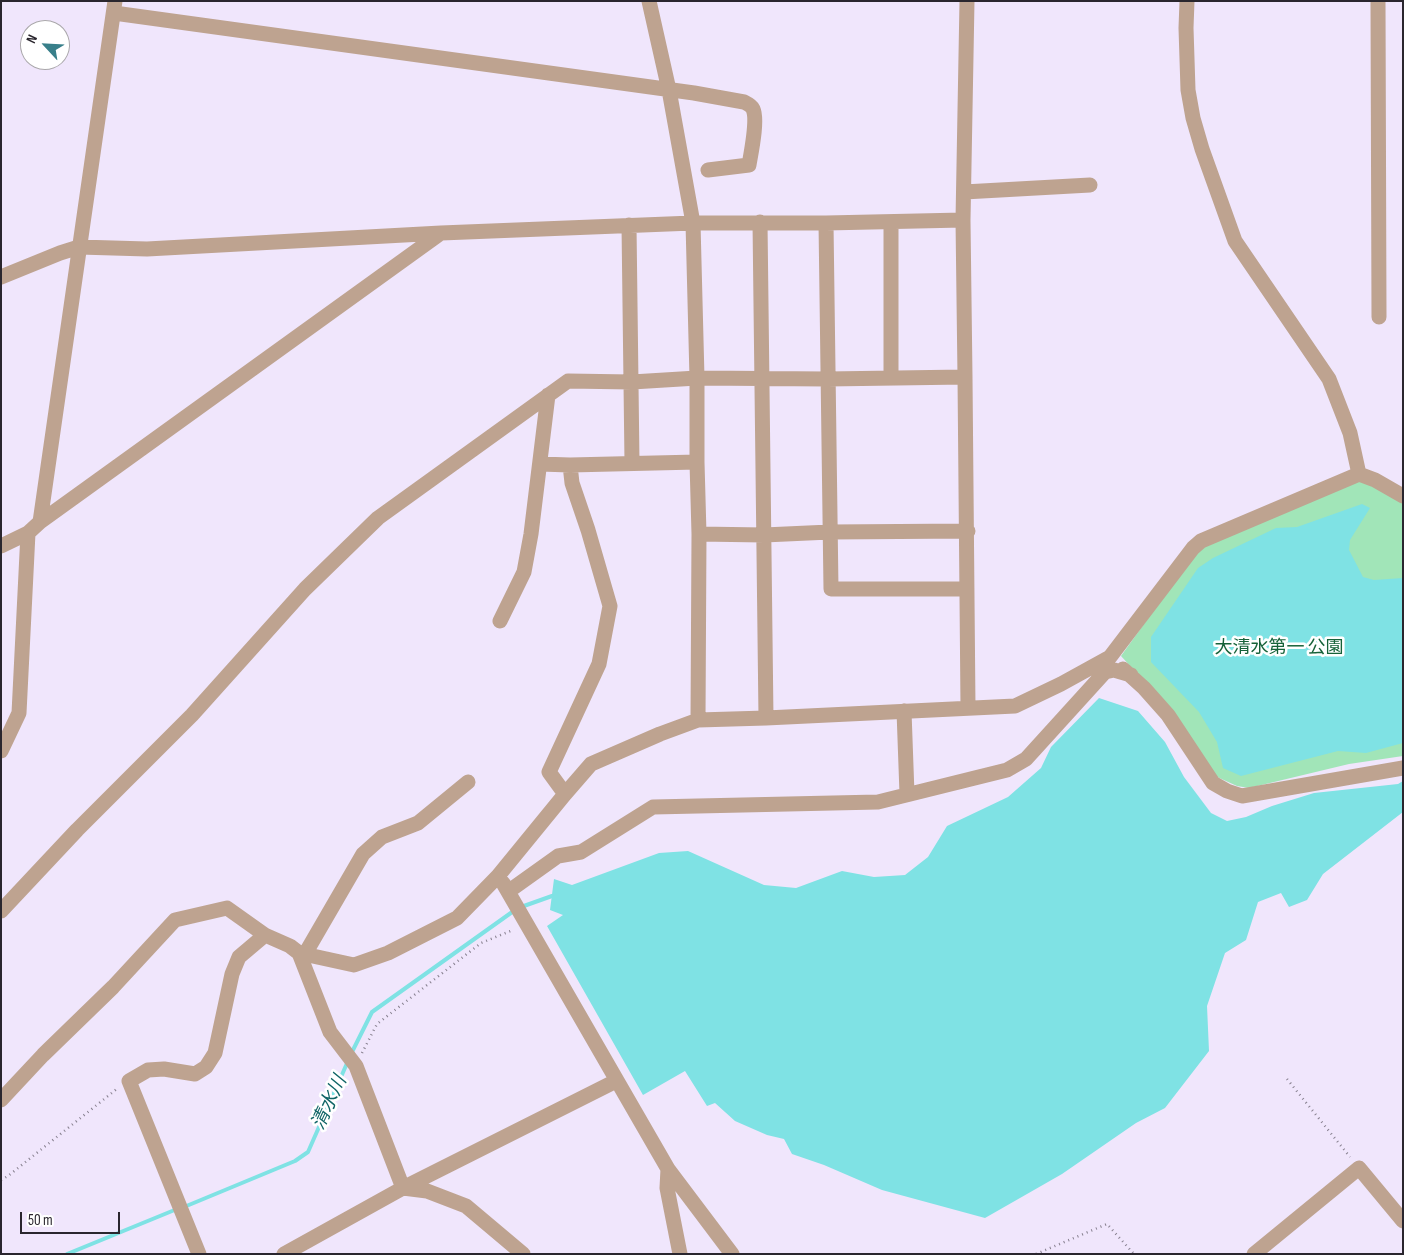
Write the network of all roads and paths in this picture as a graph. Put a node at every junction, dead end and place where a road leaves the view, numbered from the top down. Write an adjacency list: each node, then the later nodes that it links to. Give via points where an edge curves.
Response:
1 (649, 1): 6 (street)
2 (967, 1): 9 (street)
3 (1187, 1): 31 (street, via 1188,90 1192,118 1235,241 1329,379 1350,433)
4 (1378, 1): 19 (street)
5 (114, 7): 6 (street); 17 (street)
6 (669, 90): 7 (street, via 744,102 754,111 749,165); 11 (street)
7 (708, 170)
8 (1090, 185): 9 (street)
9 (964, 192): 10 (street)
10 (963, 220): 13 (street); 20 (street)
11 (693, 222): 12 (street); 15 (street); 21 (street)
12 (760, 222): 14 (street); 23 (street)
13 (891, 222): 14 (street); 22 (street)
14 (826, 223): 24 (street)
15 (629, 225): 16 (street); 25 (street)
16 (441, 233): 17 (street, via 147,249); 33 (street)
17 (79, 247): 18 (street); 33 (street)
18 (1, 278)
19 (1379, 317)
20 (965, 376): 22 (street); 34 (street)
21 (697, 378): 23 (street); 25 (street); 27 (street)
22 (891, 378): 24 (street)
23 (762, 379): 24 (street); 38 (street)
24 (827, 379): 35 (street)
25 (632, 382): 26 (street, via 568,381); 28 (street)
26 (548, 395): 29 (street); 55 (street, via 378,518 305,589 192,715)
27 (697, 462): 28 (street); 37 (street)
28 (632, 463): 30 (street)
29 (540, 464): 30 (street); 41 (street, via 524,572)
30 (570, 465): 51 (street, via 572,483 610,606 599,664 549,772)
31 (1359, 474): 32 (street); 42 (street, via 1201,540)
32 (1403, 496)
33 (40, 522): 36 (street)
34 (968, 531): 35 (street); 40 (street)
35 (830, 532): 38 (street); 40 (street, via 831,589)
36 (28, 534): 39 (street); 48 (street, via 19,713)
37 (699, 534): 38 (street); 47 (street)
38 (764, 535): 46 (street)
39 (1, 546)
40 (967, 590): 44 (street)
41 (500, 621)
42 (1110, 657): 43 (street); 44 (street, via 1015,706)
43 (1130, 675): 49 (street, via 1168,714 1213,783 1227,791 1242,796); 52 (street, via 1114,670 1105,672 1026,759 1007,770)
44 (968, 707): 45 (street)
45 (904, 711): 46 (street); 52 (street)
46 (766, 718): 47 (street)
47 (698, 720): 51 (street, via 591,764)
48 (1, 751)
49 (1403, 768)
50 (468, 782): 58 (street, via 418,823 382,837 363,854)
51 (564, 794): 53 (street)
52 (907, 794): 54 (street, via 878,802 653,807 581,852 558,856)
53 (498, 876): 54 (street); 58 (street, via 457,918 388,953 354,965)
54 (511, 895): 56 (street)
55 (1, 911)
56 (527, 922): 59 (path, via 481,943 377,1024); 62 (street)
57 (265, 935): 58 (street); 61 (street, via 239,958 232,974 215,1053 206,1067 194,1074 148,1070); 63 (street, via 226,908 175,920)
58 (302, 953): 59 (street, via 330,1032)
59 (355, 1065): 67 (street)
60 (1287, 1080): 64 (path)
61 (129, 1081): 66 (path); 69 (street)
62 (616, 1081): 65 (street); 67 (street)
63 (1, 1100)
64 (1359, 1168): 68 (street); 76 (street)
65 (668, 1169): 72 (street, via 667,1188); 73 (street)
66 (1, 1180)
67 (403, 1188): 70 (street); 71 (street, via 427,1191 466,1206)
68 (1403, 1221)
69 (199, 1254)
70 (284, 1254)
71 (523, 1254)
72 (680, 1254)
73 (732, 1254)
74 (1036, 1254): 75 (path, via 1107,1224)
75 (1134, 1254)
76 (1254, 1254)

